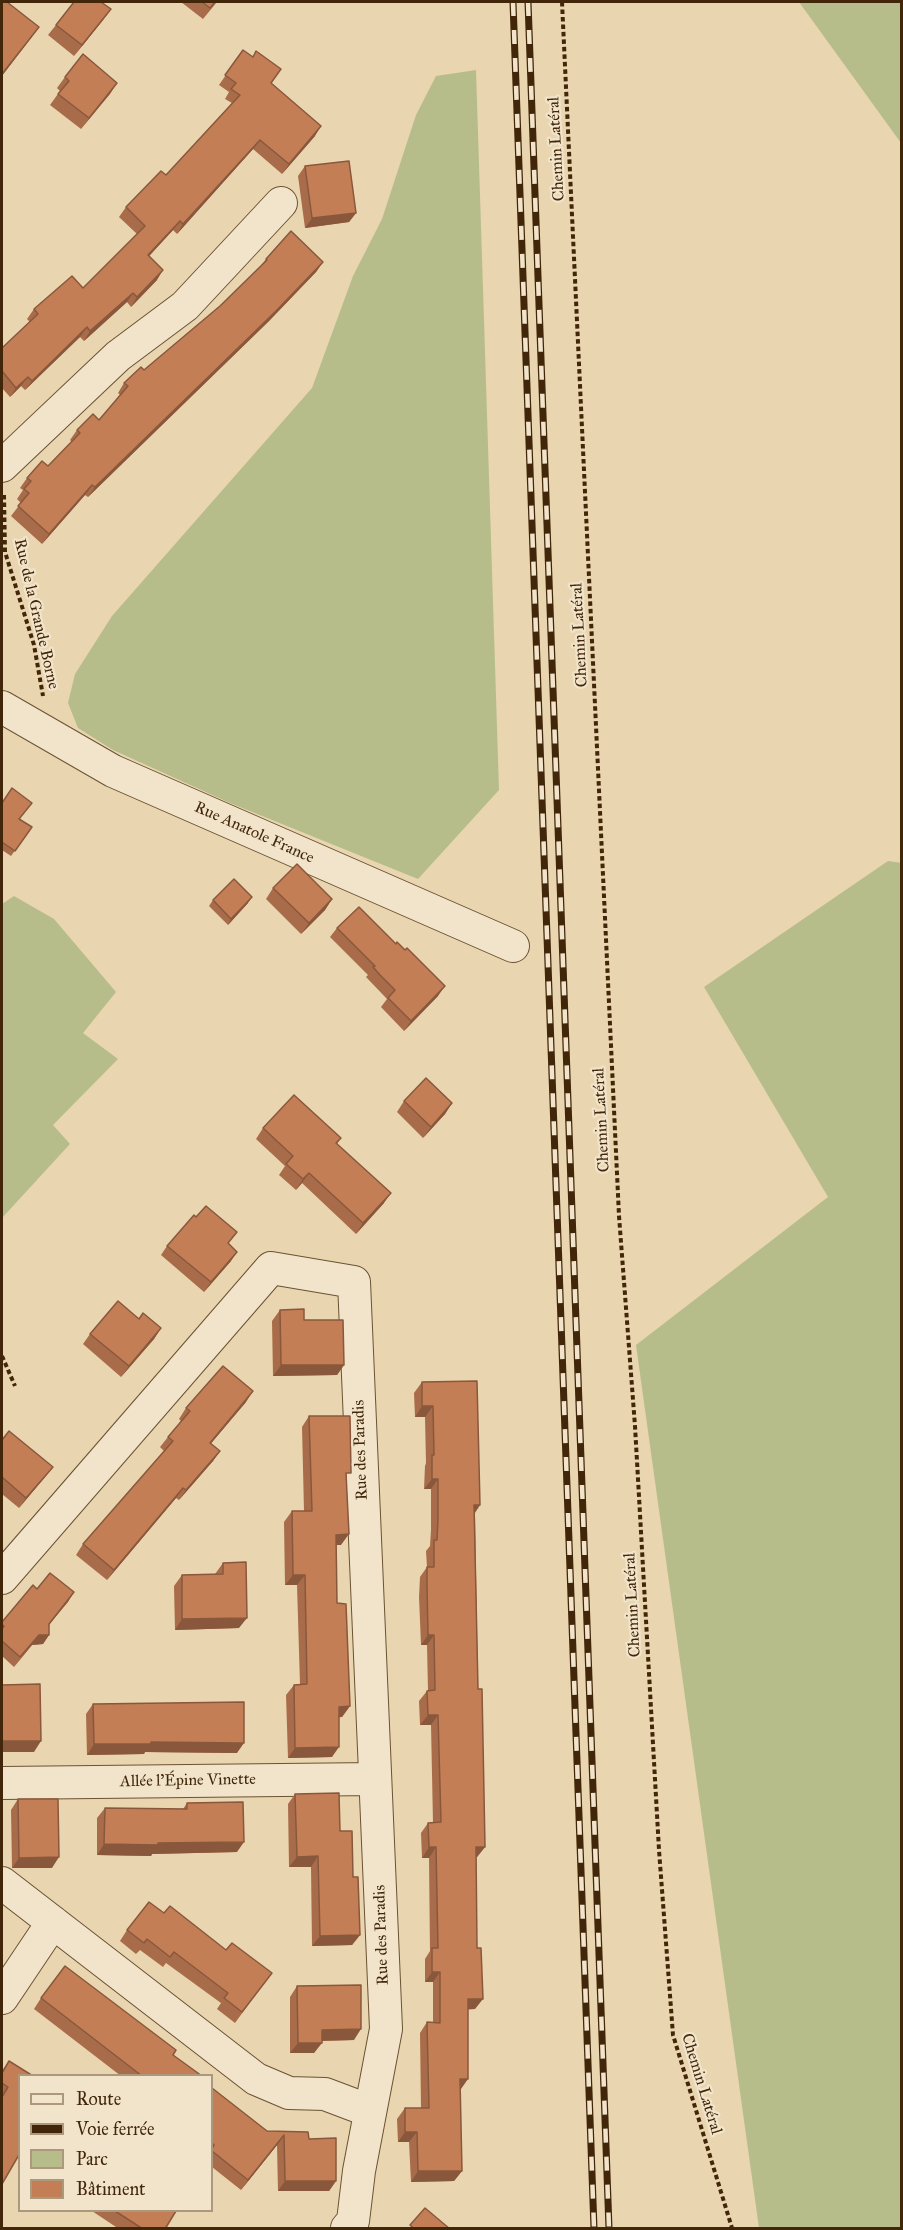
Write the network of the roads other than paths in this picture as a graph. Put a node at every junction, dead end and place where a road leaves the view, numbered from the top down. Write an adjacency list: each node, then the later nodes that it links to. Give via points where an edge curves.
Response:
1 (280, 203): 2 (street, via 185,306 118,356)
2 (2, 464)
3 (2, 707): 4 (street, Rue Anatole France, via 113,771)
4 (513, 946)
5 (2, 1578): 6 (street, Rue des Paradis, via 271,1268 354,1282)
6 (375, 1779): 7 (street, Allée l'Épine Vinette); 11 (street, Rue des Paradis, via 386,2029)
7 (2, 1783)
8 (2, 1883): 9 (street)
9 (53, 1922): 10 (street); 11 (street, via 256,2079 289,2092 325,2094)
10 (2, 1998)
11 (370, 2111): 12 (street, Rue des Paradis, via 352,2221)
12 (347, 2229)

